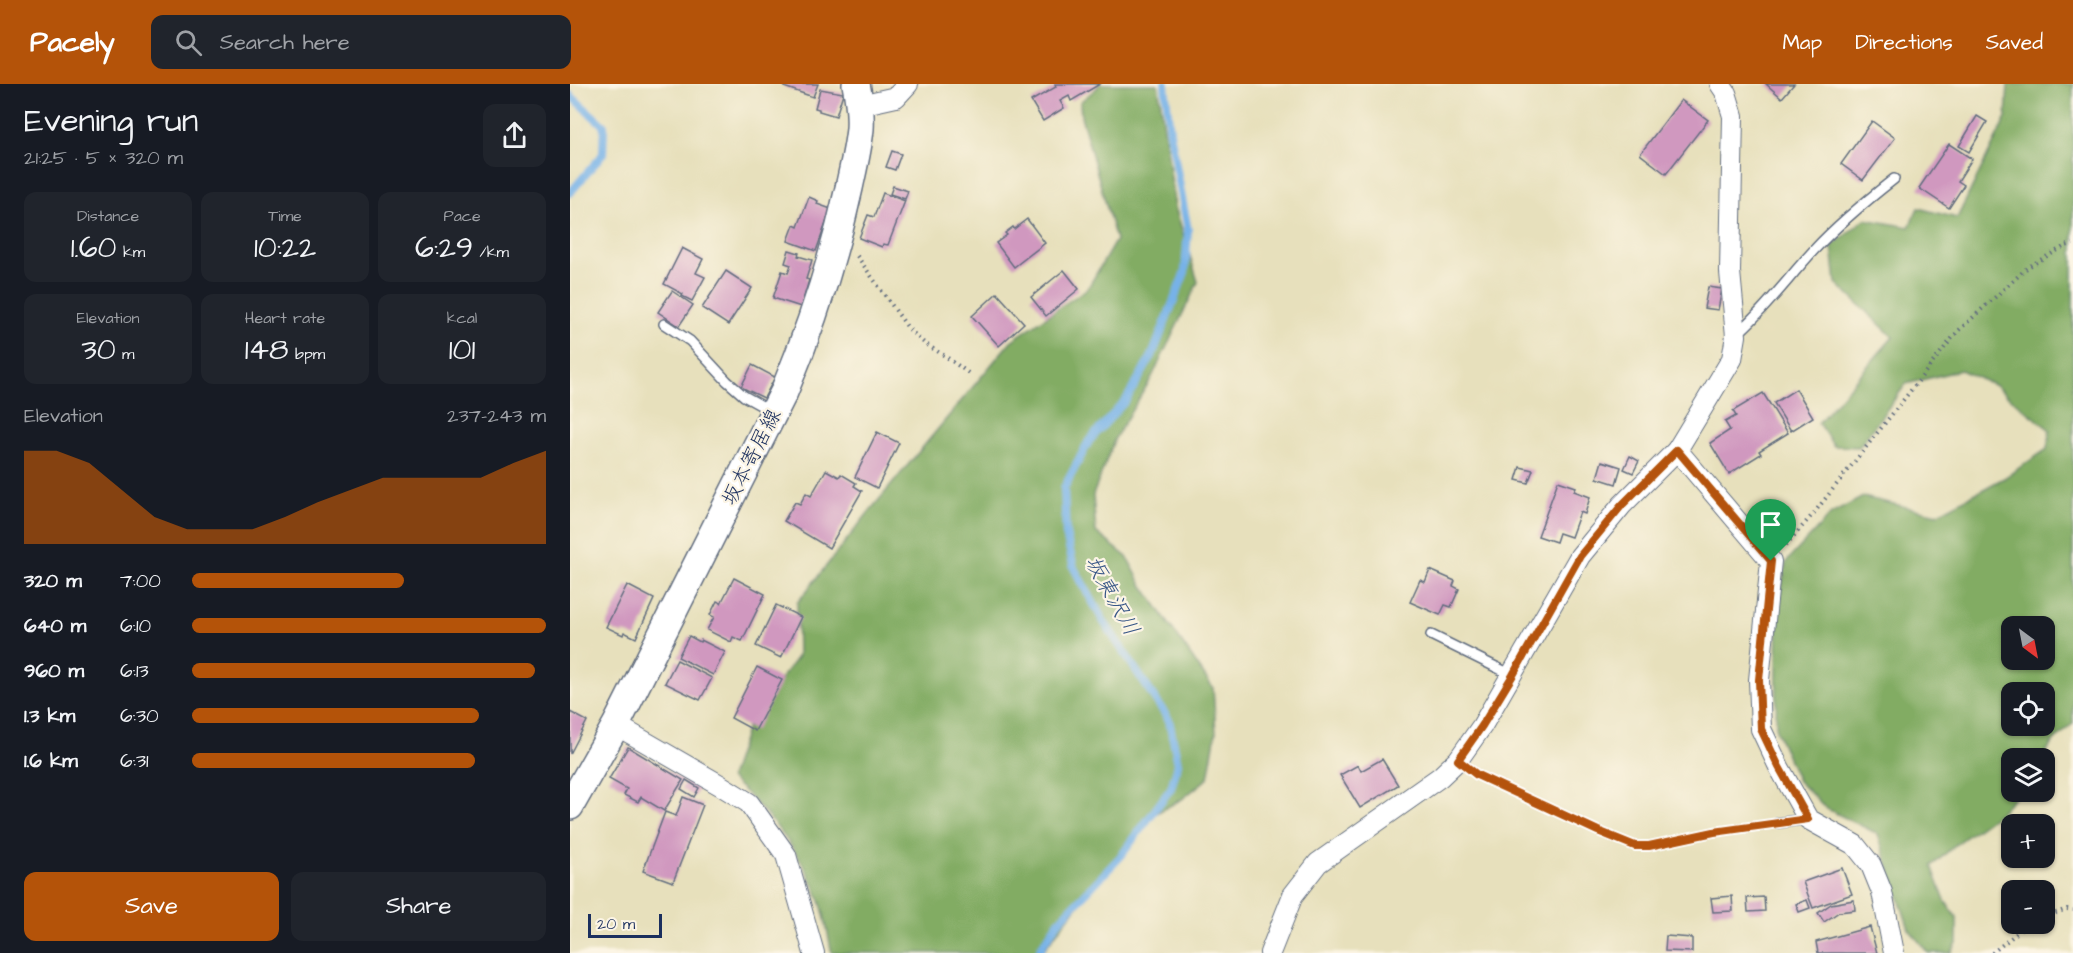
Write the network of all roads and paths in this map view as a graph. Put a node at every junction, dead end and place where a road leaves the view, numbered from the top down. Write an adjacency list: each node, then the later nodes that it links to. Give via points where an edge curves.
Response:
1 (908, 84): 3 (street, via 896,97)
2 (1720, 84): 8 (street, via 1733,116 1730,272)
3 (858, 95): 5 (main road, 坂本寄居線, via 860,128)
4 (1894, 179): 8 (lane, via 1815,249)
5 (839, 231): 9 (path, via 908,328); 10 (main road, 坂本寄居線, via 796,363)
6 (2073, 244): 12 (path, via 2028,267 1957,332 1814,513)
7 (664, 324): 10 (lane, via 690,341 744,396)
8 (1736, 336): 11 (street, via 1732,359)
9 (971, 375)
10 (773, 412): 15 (main road, 坂本寄居線)
11 (1677, 450): 12 (street); 14 (street, via 1622,505 1580,556)
12 (1771, 561): 18 (street, via 1759,680 1761,729)
13 (1431, 635): 14 (lane)
14 (1513, 675): 16 (street)
15 (616, 725): 17 (main road, 坂本寄居線); 23 (street, via 749,803 786,855)
16 (1458, 760): 19 (path, via 1477,775 1635,846); 24 (street, via 1440,777 1318,862 1293,895)
17 (570, 806)
18 (1808, 819): 19 (lane); 25 (street, via 1855,845 1870,865 1882,892)
19 (1778, 823)
20 (2073, 910): 21 (path)
21 (2055, 913)
22 (2016, 934): 26 (path)
23 (814, 953)
24 (1269, 953)
25 (1894, 953)
26 (1992, 953)

